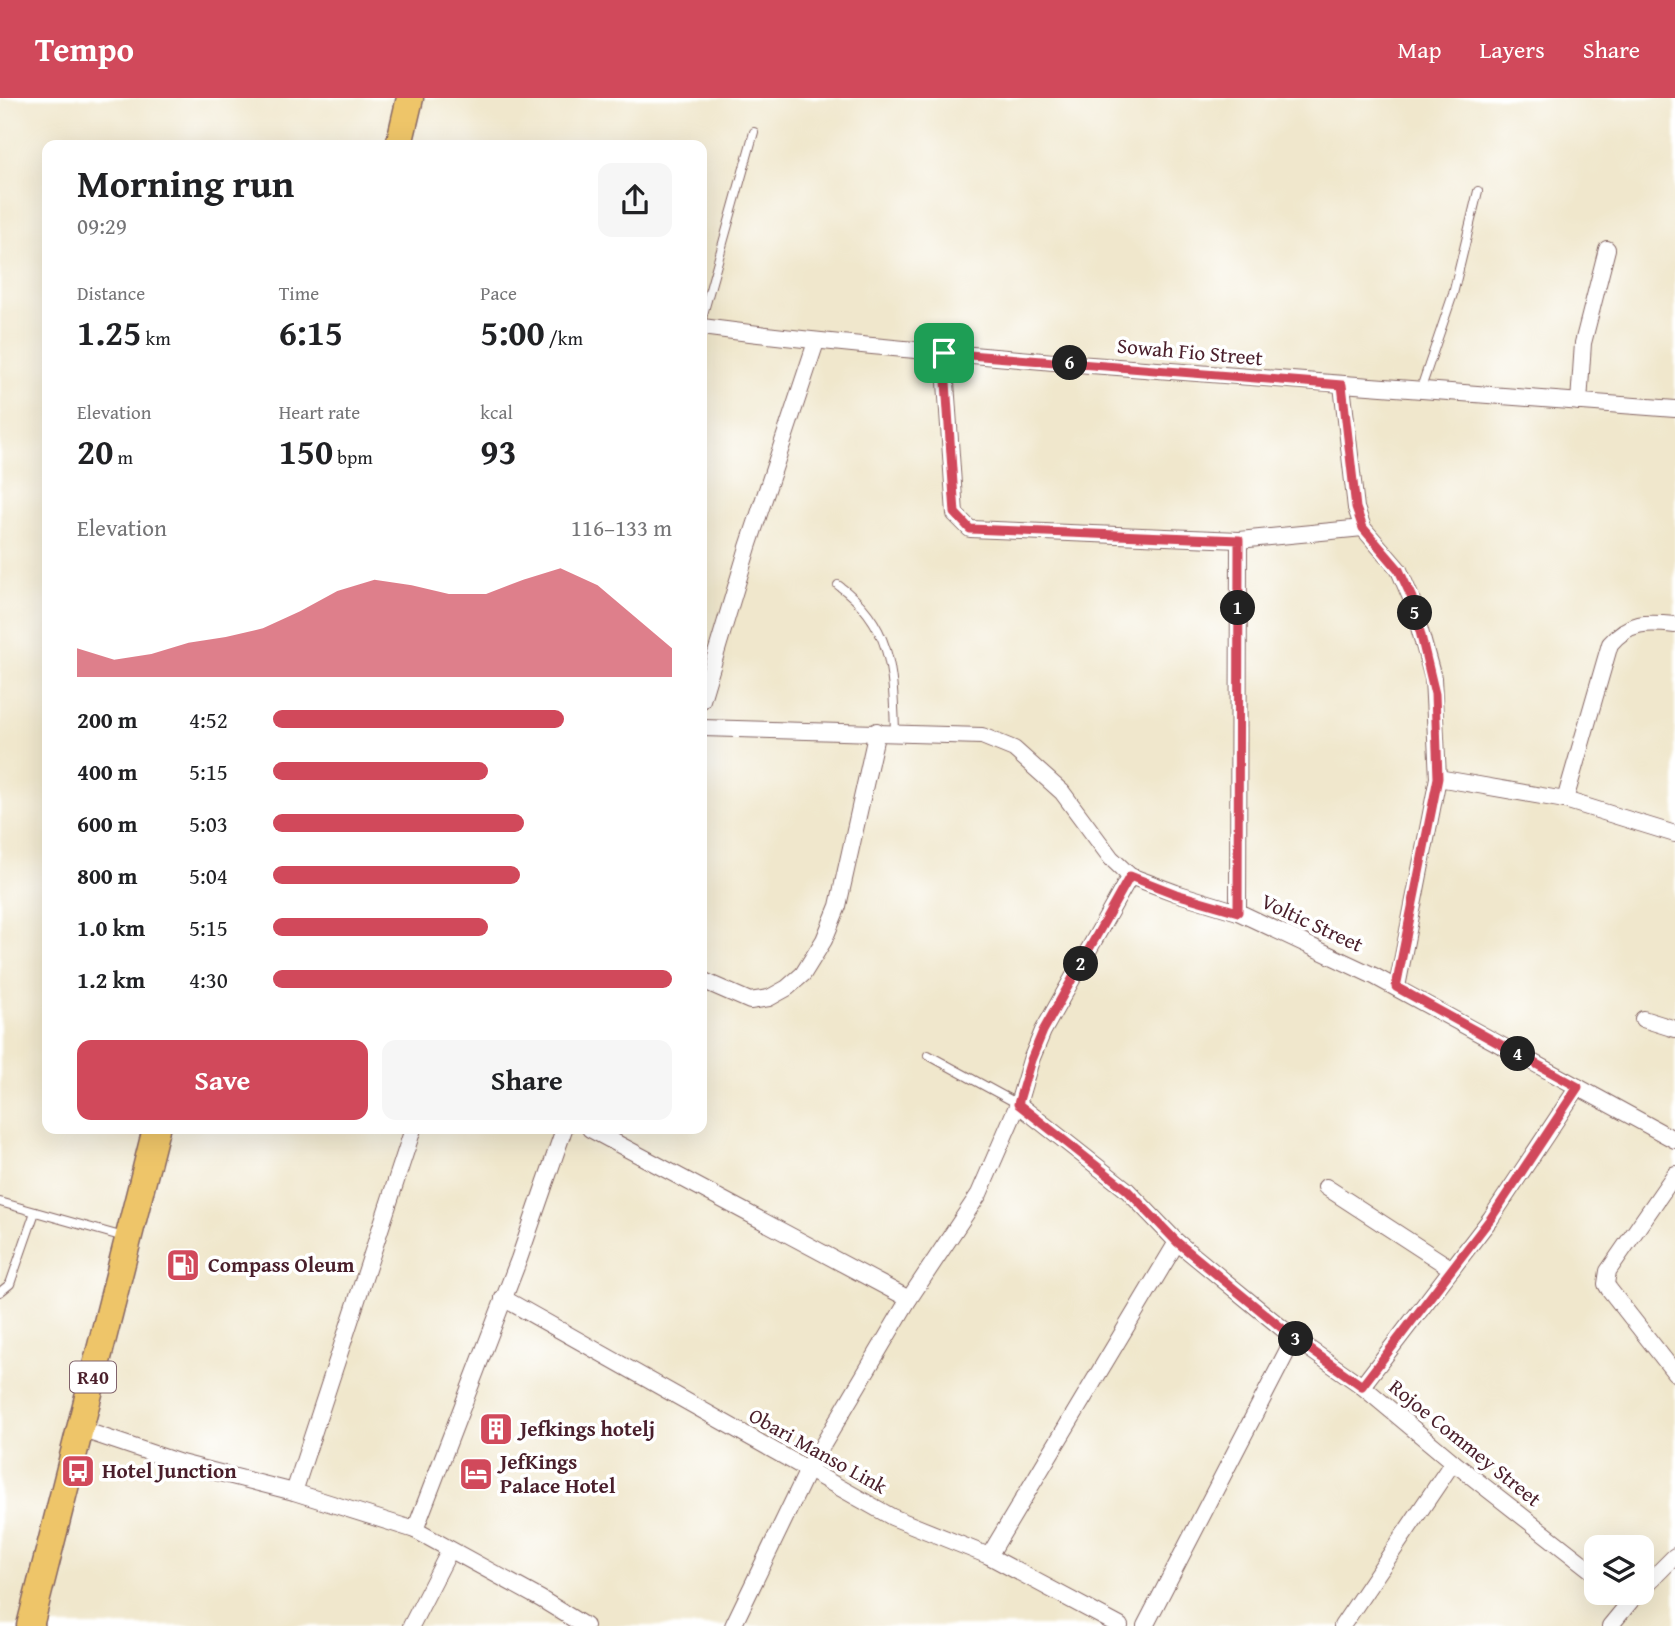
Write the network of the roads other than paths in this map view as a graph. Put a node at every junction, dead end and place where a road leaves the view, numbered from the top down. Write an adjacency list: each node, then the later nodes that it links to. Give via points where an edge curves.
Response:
1 (410, 98): 3 (main road)
2 (754, 132): 6 (lane)
3 (400, 140)
4 (1478, 191): 11 (lane, via 1453,294)
5 (1607, 249): 12 (street, via 1583,343)
6 (707, 299)
7 (707, 328): 8 (street, Sowah Fio Street)
8 (816, 342): 9 (street, Sowah Fio Street); 18 (street)
9 (944, 353): 10 (street, Sowah Fio Street); 15 (street, via 955,513 970,529)
10 (1342, 385): 11 (street, Sowah Fio Street); 14 (street, via 1353,494)
11 (1420, 391): 12 (street, Sowah Fio Street)
12 (1579, 402): 13 (street, Sowah Fio Street)
13 (1675, 409)
14 (1363, 528): 15 (street); 22 (street, via 1399,570 1412,598 1435,694)
15 (1239, 540): 26 (street)
16 (838, 585): 21 (lane, via 854,597 886,644 894,680)
17 (1675, 625): 23 (street, via 1636,624 1610,644)
18 (707, 683)
19 (707, 728): 20 (street, Voltic Street)
20 (877, 731): 21 (street, Voltic Street); 27 (street, via 838,906 803,974 769,998 750,1001)
21 (895, 732): 25 (street, Voltic Street, via 982,736 1014,749 1062,792)
22 (1438, 778): 23 (street); 28 (street)
23 (1565, 800): 24 (street)
24 (1675, 834)
25 (1130, 876): 26 (street, Voltic Street); 33 (street, via 1043,1031)
26 (1238, 912): 28 (street, Voltic Street)
27 (707, 982)
28 (1396, 987): 32 (street, Voltic Street)
29 (1643, 1019): 30 (street)
30 (1675, 1029)
31 (928, 1055): 33 (lane)
32 (1578, 1087): 38 (street, Voltic Street); 45 (street)
33 (1018, 1104): 44 (street, Rojoe Commey Street, via 1127,1190); 48 (street, via 979,1194)
34 (155, 1134): 43 (main road, R40)
35 (411, 1134): 55 (street)
36 (562, 1134): 47 (street)
37 (599, 1134): 48 (street)
38 (1675, 1140)
39 (1675, 1174): 50 (street, via 1606,1278 1609,1289)
40 (1326, 1187): 45 (street)
41 (0, 1202): 42 (lane)
42 (35, 1212): 43 (lane); 46 (lane, via 10,1284)
43 (127, 1238): 52 (main road, R40)
44 (1177, 1242): 49 (street, Rojoe Commey Street); 58 (street)
45 (1452, 1269): 51 (street)
46 (0, 1292)
47 (503, 1298): 54 (street, Obari Manso Link); 56 (street)
48 (909, 1299): 54 (street)
49 (1294, 1338): 51 (street, Rojoe Commey Street); 68 (street)
50 (1675, 1373)
51 (1362, 1386): 53 (street, Rojoe Commey Street)
52 (80, 1429): 55 (street, via 181,1463); 63 (main road, R40)
53 (1452, 1462): 60 (street, Rojoe Commey Street); 69 (street)
54 (808, 1470): 58 (street, Obari Manso Link, via 892,1517); 66 (street)
55 (294, 1492): 56 (street)
56 (415, 1530): 57 (street)
57 (450, 1550): 64 (street); 65 (street)
58 (989, 1556): 67 (street, Obari Manso Link)
59 (1675, 1556): 61 (street)
60 (1584, 1565)
61 (1654, 1575)
62 (1624, 1605): 70 (street)
63 (30, 1626)
64 (411, 1626)
65 (585, 1626)
66 (733, 1626)
67 (1120, 1626)
68 (1145, 1626)
69 (1342, 1626)
70 (1610, 1626)

